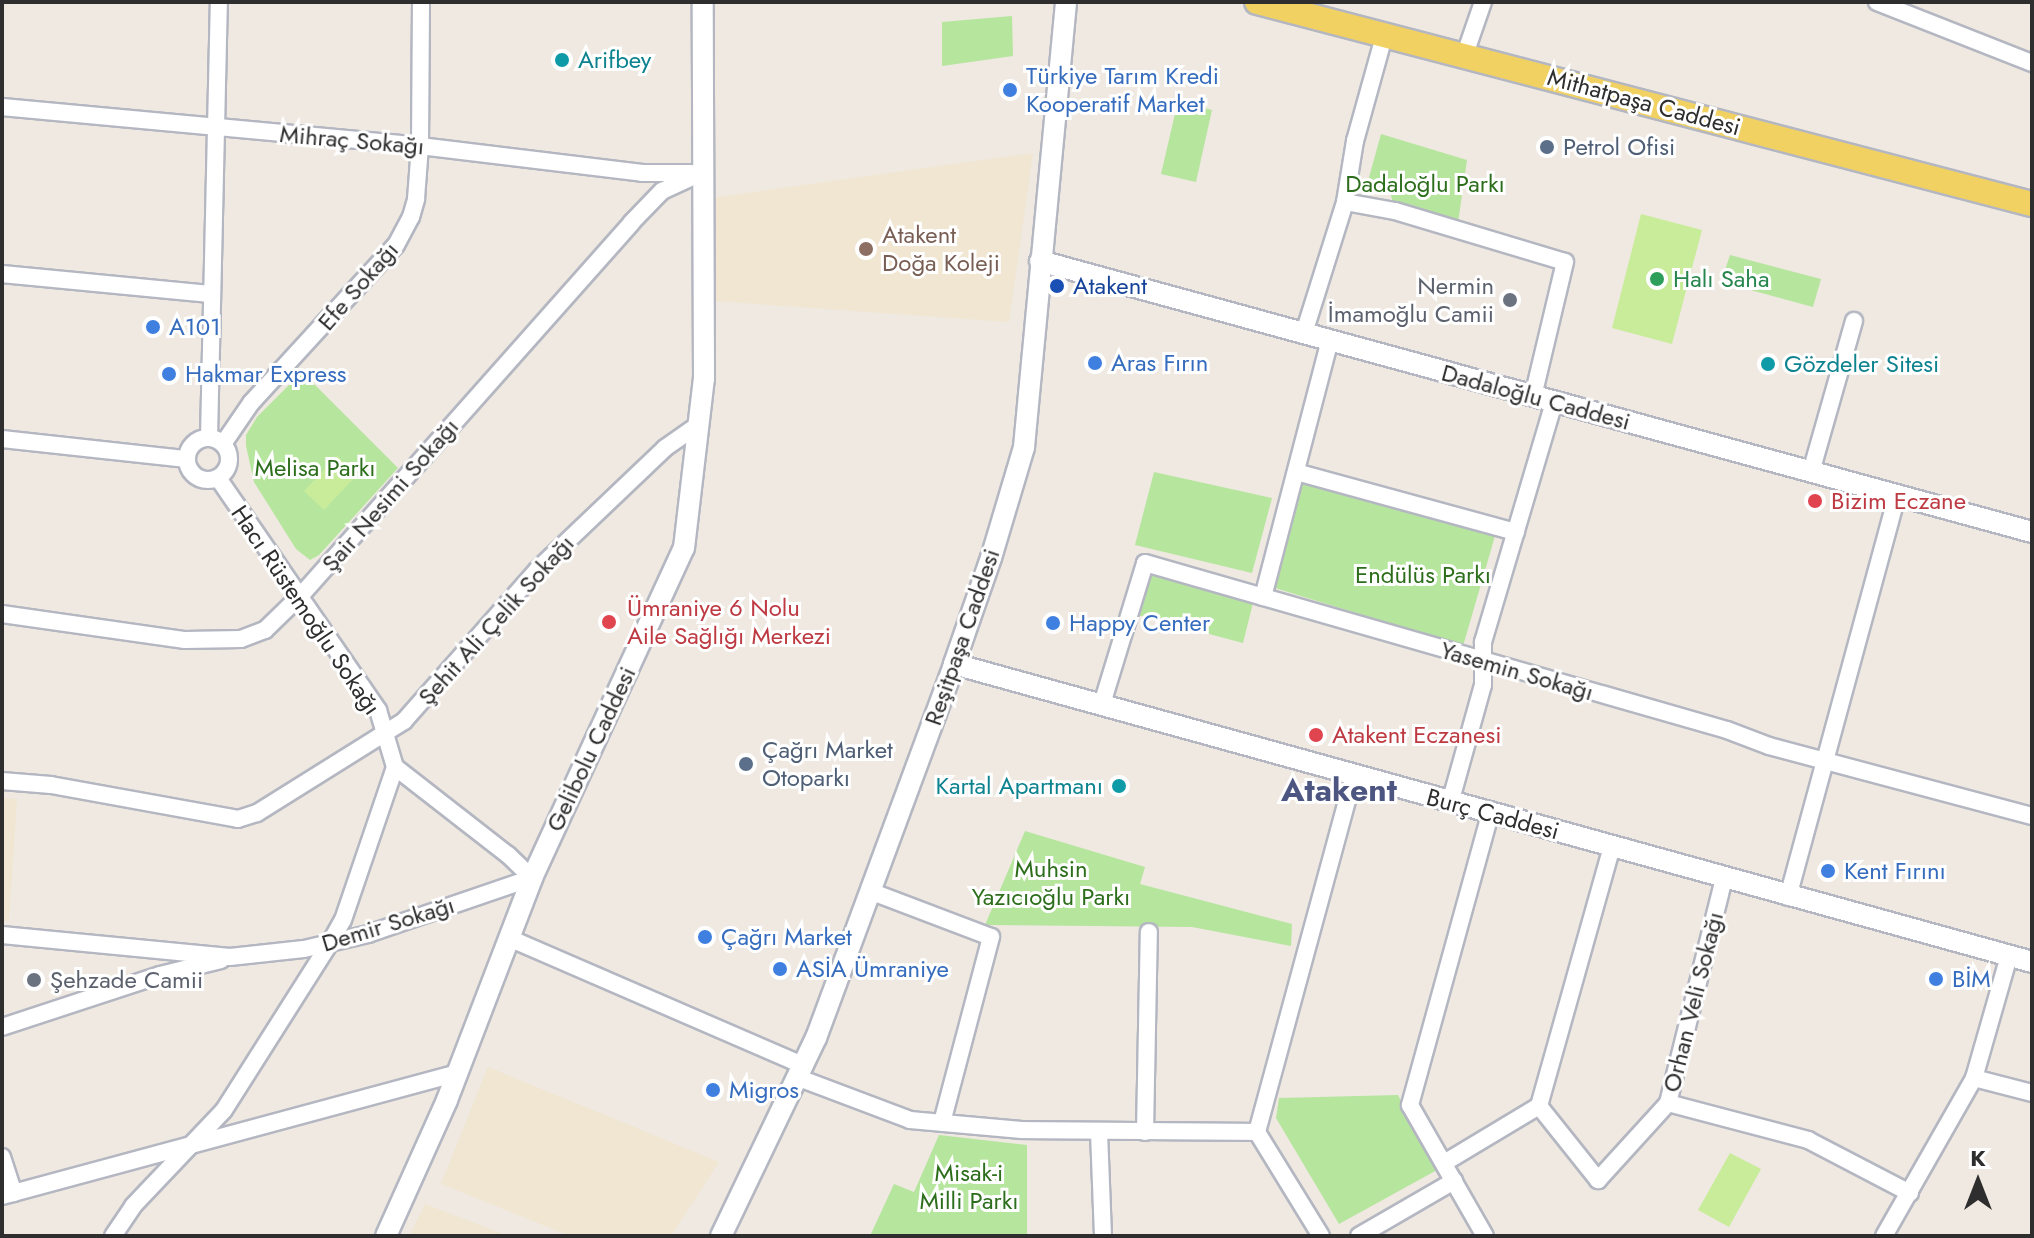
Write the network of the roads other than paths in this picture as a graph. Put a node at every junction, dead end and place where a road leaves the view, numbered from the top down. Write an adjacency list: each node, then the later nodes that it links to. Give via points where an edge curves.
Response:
1 (219, 2): 12 (street)
2 (421, 2): 13 (street, Efe Sokağı)
3 (703, 2): 14 (street, Gelibolu Caddesi)
4 (1066, 2): 17 (street, Reşitpaşa Caddesi)
5 (1257, 2): 8 (main road, Mithatpaşa Caddesi)
6 (1483, 2): 9 (street)
7 (1877, 2): 10 (street)
8 (1385, 33): 9 (main road, Mithatpaşa Caddesi); 15 (street, via 1355,141)
9 (1465, 54): 16 (main road, Mithatpaşa Caddesi)
10 (2032, 63)
11 (2, 107): 12 (street, Mihraç Sokağı)
12 (215, 128): 13 (street, Mihraç Sokağı); 19 (street)
13 (420, 146): 14 (street, Mihraç Sokağı, via 642,173); 27 (street, Efe Sokağı, via 416,199 396,245)
14 (701, 173): 25 (street, Gelibolu Caddesi, via 704,379); 35 (street, Şair Nesimi Sokağı, via 662,191 631,223)
15 (1345, 202): 21 (street); 23 (street, via 1395,211 1565,262)
16 (2032, 204)
17 (1040, 261): 21 (street, Dadaloğlu Caddesi); 39 (street, Reşitpaşa Caddesi, via 1024,447)
18 (2, 274): 19 (street)
19 (210, 294): 27 (street)
20 (1854, 321): 30 (street)
21 (1304, 333): 22 (street, Dadaloğlu Caddesi)
22 (1330, 340): 23 (street, Dadaloğlu Caddesi); 29 (street)
23 (1533, 396): 24 (street, Dadaloğlu Caddesi)
24 (1554, 402): 30 (street, Dadaloğlu Caddesi); 33 (street)
25 (698, 425): 41 (street, Şehit Ali Çelik Sokağı, via 665,448 537,570 404,721); 50 (street, Gelibolu Caddesi, via 684,548)
26 (2, 439): 28 (street)
27 (216, 440): 28 (street, Efe Sokağı, via 192,445); 31 (street, Efe Sokağı, via 229,459)
28 (187, 459): 31 (street, via 199,478)
29 (1296, 472): 33 (street); 36 (street)
30 (1811, 472): 32 (street, Dadaloğlu Caddesi)
31 (218, 478): 35 (street, Hacı Rüstemoğlu Sokağı)
32 (1897, 496): 34 (street, Dadaloğlu Caddesi); 42 (street)
33 (1516, 532): 38 (street, via 1483,642)
34 (2032, 532)
35 (301, 595): 37 (street, Şair Nesimi Sokağı, via 265,630 218,642); 41 (street, Hacı Rüstemoğlu Sokağı, via 378,710)
36 (1263, 597): 38 (street, Yasemin Sokağı); 40 (street, Yasemin Sokağı, via 1145,563)
37 (2, 614)
38 (1483, 661): 42 (street, Yasemin Sokağı); 46 (street, via 1483,685)
39 (954, 664): 40 (street, Burç Caddesi); 52 (street, Reşitpaşa Caddesi)
40 (1102, 704): 44 (street, Burç Caddesi)
41 (384, 736): 43 (street, Hacı Rüstemoğlu Sokağı); 45 (street, Şehit Ali Çelik Sokağı, via 257,813 238,819)
42 (1825, 760): 48 (street, Yasemin Sokağı); 53 (street)
43 (395, 767): 50 (street); 57 (street, via 343,920)
44 (1354, 776): 46 (street, Burç Caddesi); 71 (street)
45 (2, 781)
46 (1450, 803): 47 (street, Burç Caddesi)
47 (1490, 814): 49 (street, Burç Caddesi); 74 (street, via 1410,1105)
48 (2032, 816)
49 (1612, 847): 51 (street, Burç Caddesi); 67 (street)
50 (532, 878): 56 (street, Gelibolu Caddesi); 57 (street, Demir Sokağı)
51 (1724, 879): 53 (street, Burç Caddesi); 66 (street, Orhan Veli Sokağı)
52 (870, 891): 62 (street, Reşitpaşa Caddesi); 68 (street, via 991,937)
53 (1788, 897): 58 (street, Burç Caddesi)
54 (1149, 932): 70 (street)
55 (2, 935): 59 (street, Demir Sokağı)
56 (509, 938): 62 (street); 63 (street, Gelibolu Caddesi)
57 (330, 943): 59 (street, Demir Sokağı); 72 (street, via 224,1110)
58 (2009, 956): 60 (street, Burç Caddesi); 64 (street)
59 (230, 957): 61 (street)
60 (2032, 962)
61 (2, 1027)
62 (802, 1072): 68 (street, via 910,1120); 80 (street, Reşitpaşa Caddesi)
63 (458, 1073): 72 (street); 79 (street, Gelibolu Caddesi)
64 (1974, 1078): 65 (street); 76 (street)
65 (2032, 1093)
66 (1668, 1103): 67 (street, Orhan Veli Sokağı, via 1598,1180); 76 (street, via 1808,1140)
67 (1539, 1106): 74 (street)
68 (942, 1123): 69 (street)
69 (1099, 1132): 70 (street); 81 (street)
70 (1145, 1132): 71 (street)
71 (1257, 1132): 82 (street)
72 (188, 1147): 77 (street); 78 (street, via 133,1206)
73 (2, 1157): 77 (street)
74 (1444, 1163): 75 (street)
75 (1454, 1181): 83 (street); 84 (street)
76 (1910, 1193): 85 (street)
77 (8, 1194)
78 (113, 1236)
79 (386, 1236)
80 (721, 1236)
81 (1103, 1236)
82 (1321, 1236)
83 (1359, 1236)
84 (1485, 1236)
85 (1884, 1236)

